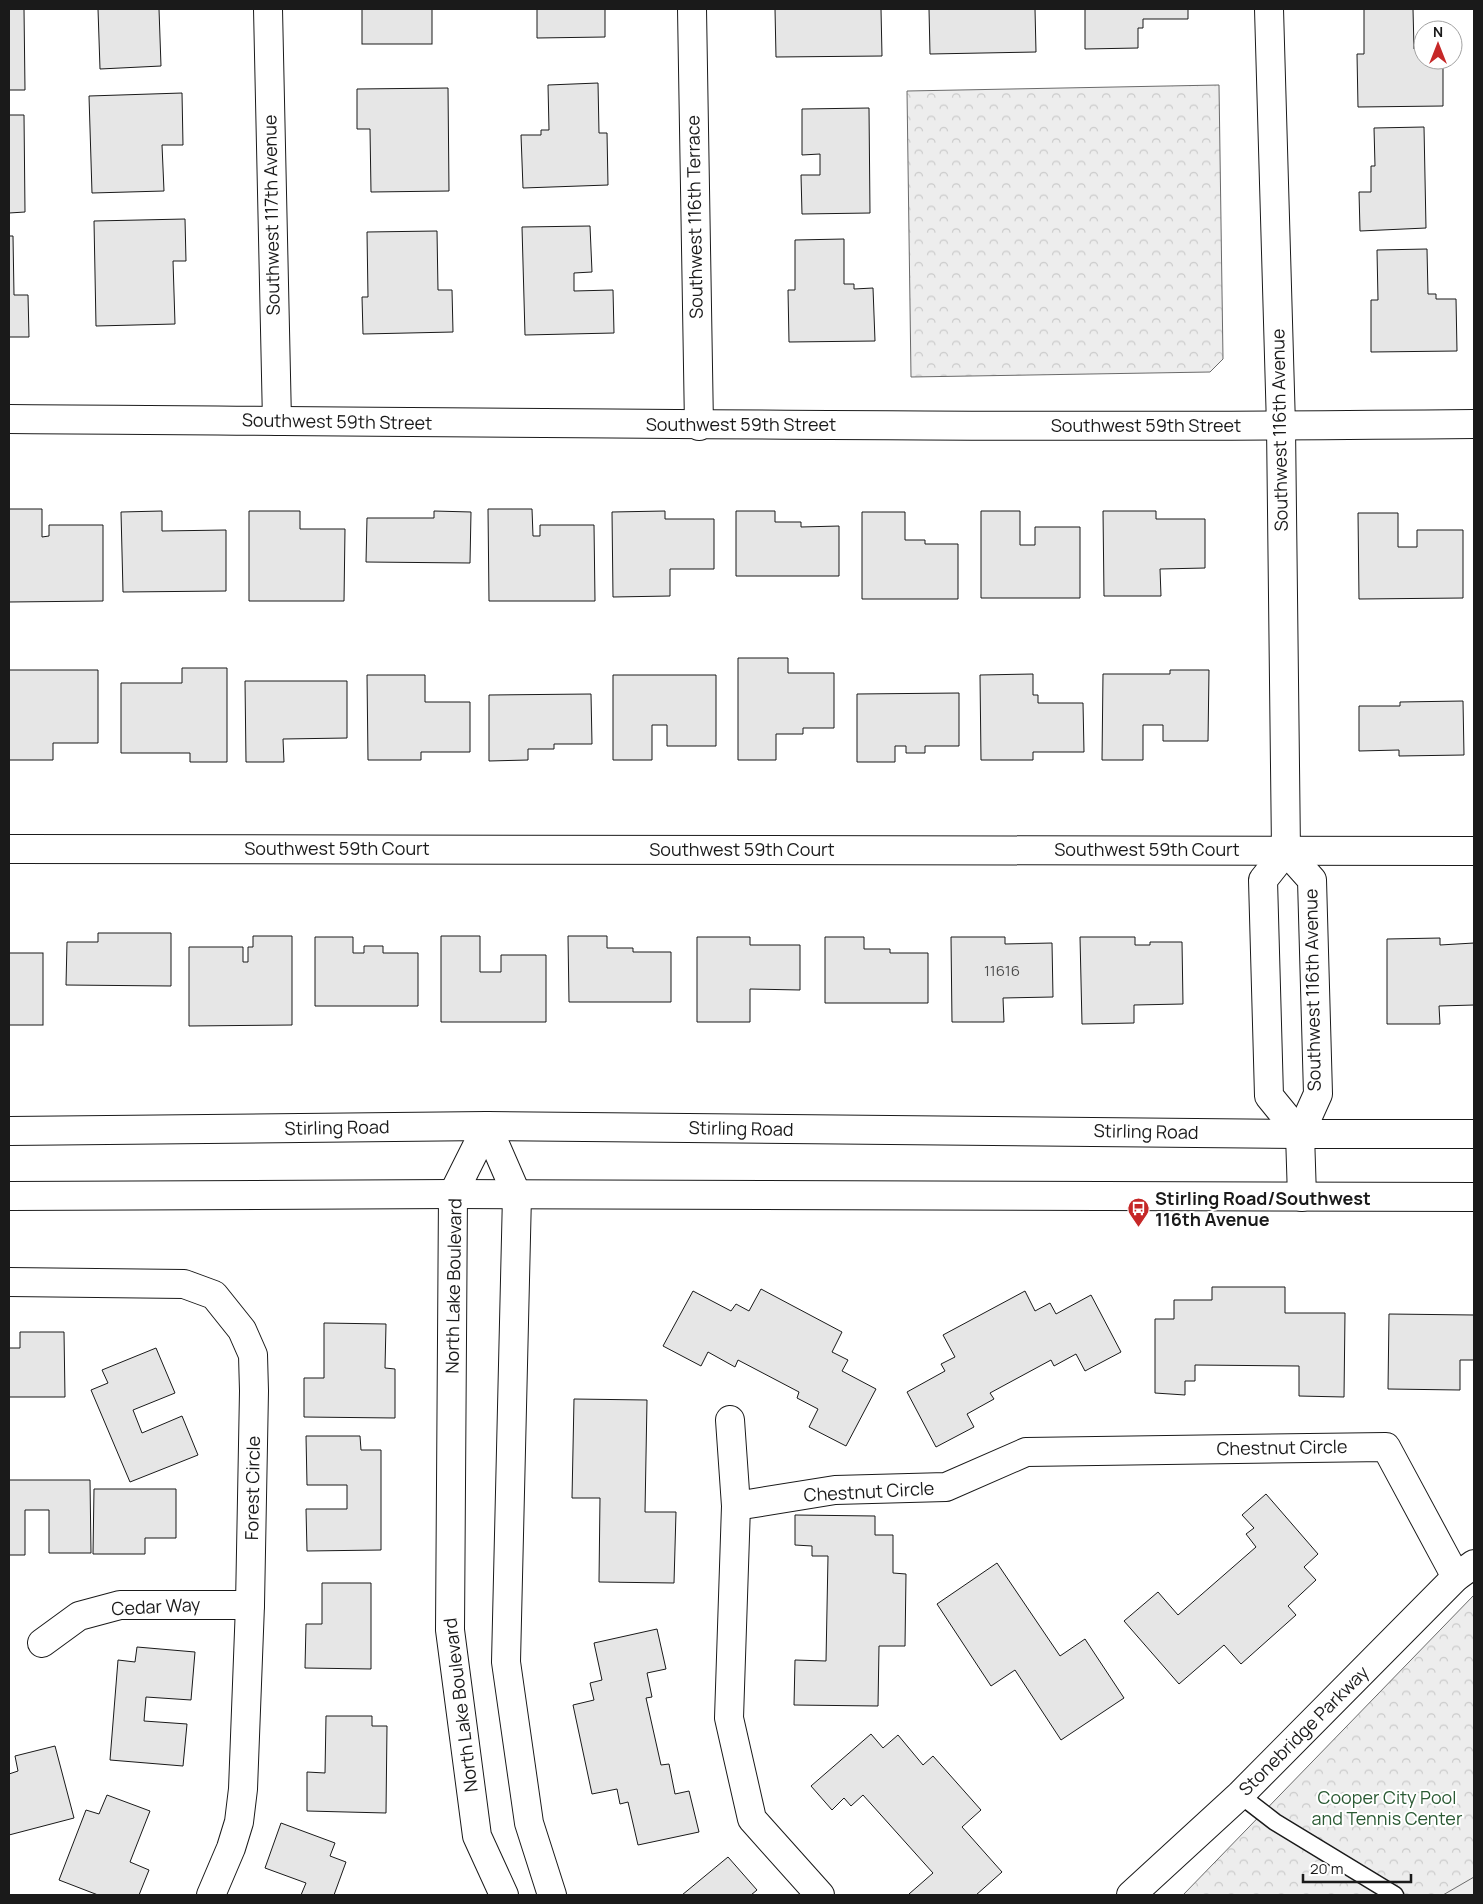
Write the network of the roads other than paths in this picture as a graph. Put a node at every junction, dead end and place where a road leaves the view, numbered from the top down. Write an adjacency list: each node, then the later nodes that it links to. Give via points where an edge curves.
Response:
1 (268, 9): 5 (street, Southwest 117th Avenue)
2 (692, 9): 7 (street, Southwest 116th Terrace)
3 (1269, 9): 8 (street, Southwest 116th Avenue)
4 (9, 419): 5 (street, Southwest 59th Street)
5 (277, 421): 7 (street, Southwest 59th Street)
6 (1474, 424): 8 (street, Southwest 59th Street)
7 (699, 426): 8 (street, Southwest 59th Street)
8 (1281, 426): 10 (street, Southwest 116th Avenue)
9 (9, 849): 10 (street, Southwest 59th Court)
10 (1286, 851): 11 (street, Southwest 59th Court); 14 (street, Southwest 116th Avenue, via 1312,880 1318,1094); 14 (street, via 1263,880 1269,1096)
11 (1474, 851)
12 (487, 1126): 13 (street, Stirling Road); 14 (street, Stirling Road); 16 (street, North Lake Boulevard); 17 (street)
13 (9, 1131)
14 (1300, 1134): 15 (street, Stirling Road); 19 (street, Southwest 116th Avenue)
15 (1474, 1134)
16 (453, 1194): 17 (street); 18 (street); 29 (street, North Lake Boulevard, via 450,1630 477,1836)
17 (517, 1195): 19 (street); 30 (street, via 506,1662 529,1823)
18 (9, 1196)
19 (1302, 1197): 20 (street)
20 (1474, 1197)
21 (9, 1282): 25 (street, Forest Circle, via 184,1284 214,1296 242,1330 253,1355)
22 (730, 1420): 23 (street)
23 (736, 1506): 24 (street, Chestnut Circle, via 835,1490 946,1487 1026,1452 1386,1447); 31 (street, via 729,1718 752,1819)
24 (1465, 1571): 27 (street, Stonebridge Parkway)
25 (250, 1605): 26 (street, Cedar Way, via 120,1605 78,1616); 28 (street, Forest Circle, via 240,1822)
26 (42, 1643)
27 (1240, 1795): 32 (street, Stonebridge Parkway); 33 (lane, via 1275,1822)
28 (211, 1895)
29 (504, 1895)
30 (552, 1895)
31 (820, 1895)
32 (1131, 1895)
33 (1395, 1895)

